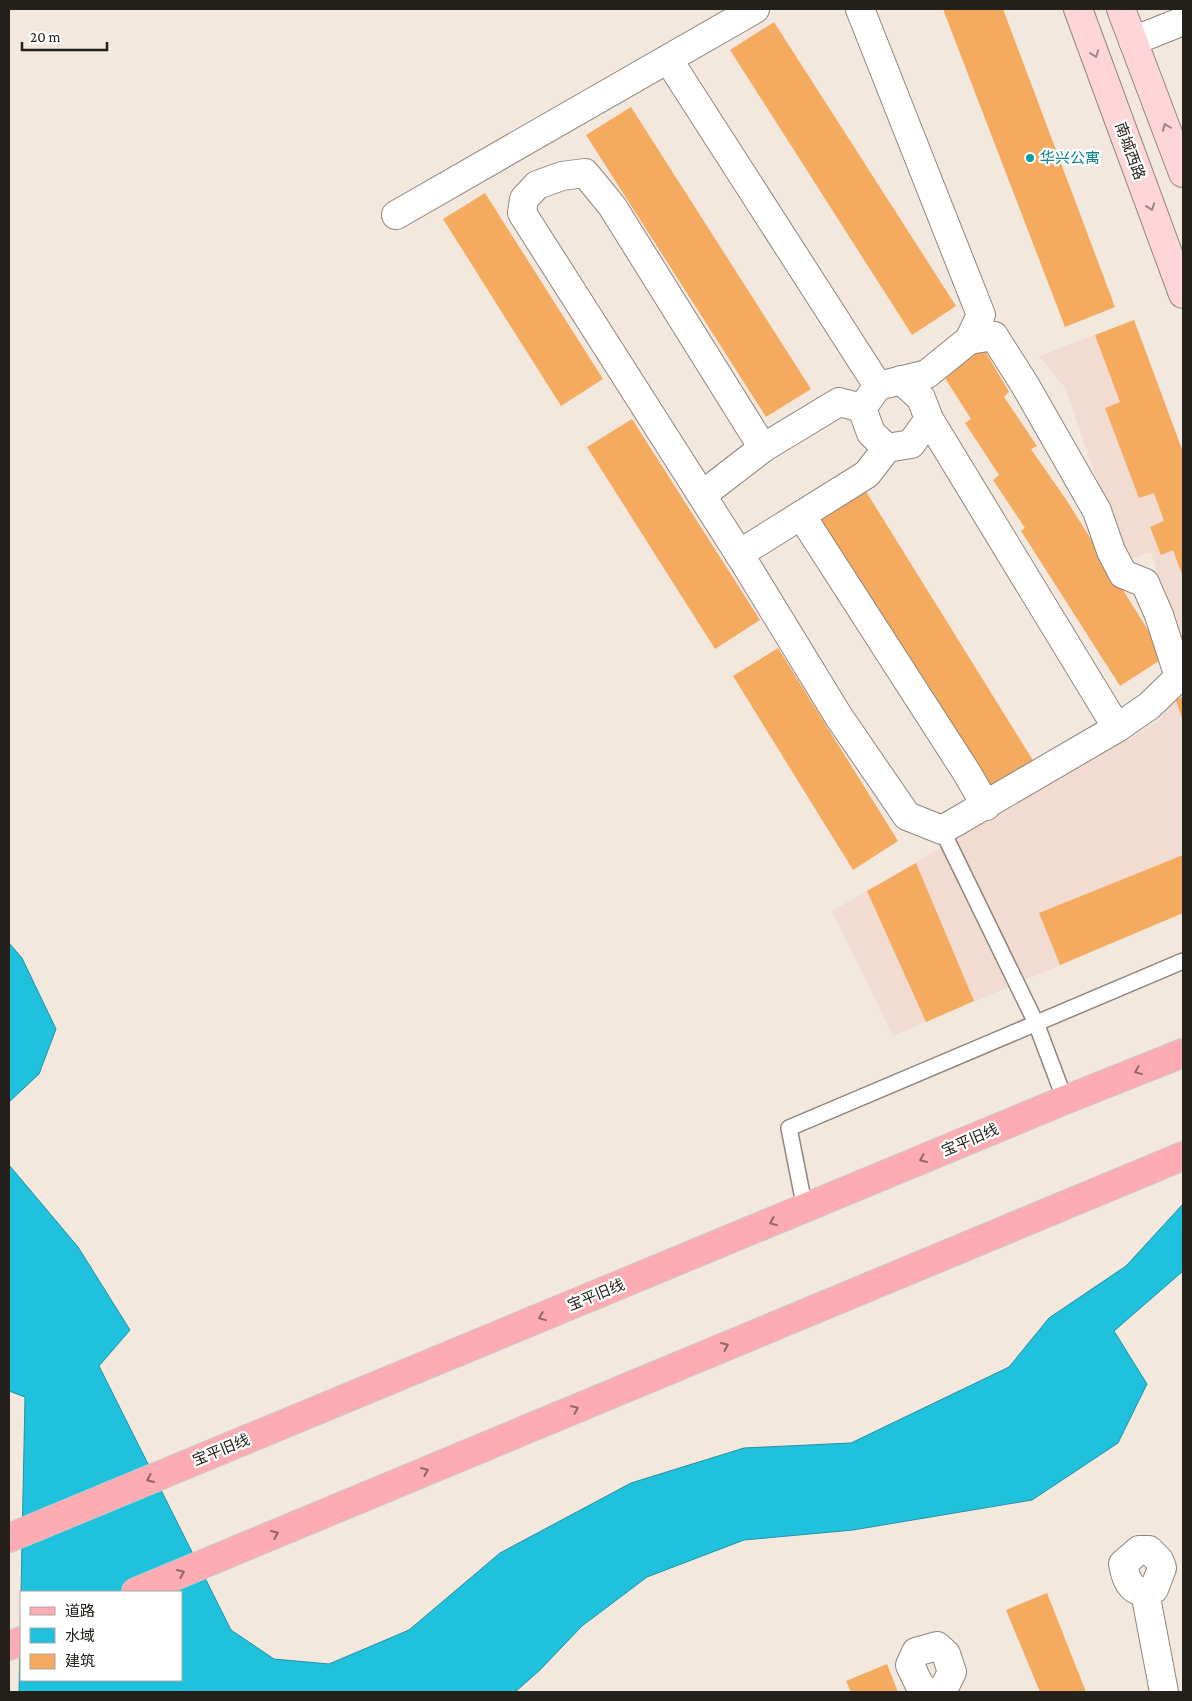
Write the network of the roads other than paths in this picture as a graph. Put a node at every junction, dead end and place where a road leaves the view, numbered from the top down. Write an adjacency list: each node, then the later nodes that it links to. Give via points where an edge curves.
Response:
1 (756, 9): 7 (street)
2 (860, 9): 11 (street, via 981,315)
3 (1078, 9): 10 (main road, 南城西路, one-way to 10)
4 (1120, 9): 6 (main road)
5 (1183, 21): 6 (street)
6 (1133, 41): 8 (main road, one-way to 6)
7 (668, 59): 9 (street); 12 (street)
8 (1183, 173)
9 (396, 215)
10 (1183, 294)
11 (969, 340): 12 (street, via 927,374); 20 (street, via 994,336 1097,511 1123,574 1145,584 1159,615 1180,677 1149,706)
12 (890, 383): 13 (street); 14 (street, via 921,398)
13 (862, 408): 15 (street, via 839,402); 16 (street, via 872,433)
14 (929, 419): 16 (street, via 911,444); 20 (street)
15 (763, 448): 17 (street); 17 (street, via 612,206 585,174 562,176 538,185 524,200 522,213)
16 (887, 448): 18 (street, via 867,474)
17 (702, 495): 19 (street)
18 (801, 515): 19 (street); 21 (street)
19 (739, 554): 22 (street, via 839,717 907,816)
20 (1117, 728): 21 (street)
21 (986, 806): 22 (street)
22 (942, 830): 24 (lane)
23 (1183, 961): 24 (lane)
24 (1036, 1023): 26 (lane); 28 (lane, via 789,1128)
25 (1183, 1053): 26 (main road, 宝平旧线, one-way to 26)
26 (1065, 1100): 28 (main road, 宝平旧线, one-way to 28)
27 (1183, 1156): 30 (main road, one-way to 27)
28 (805, 1208): 29 (main road, 宝平旧线, one-way to 29)
29 (9, 1538)
30 (138, 1591)
31 (1145, 1592): 34 (street)
32 (927, 1692): 33 (street, via 910,1665 916,1652 937,1646 946,1654 952,1672)
33 (942, 1692)
34 (1164, 1692)

